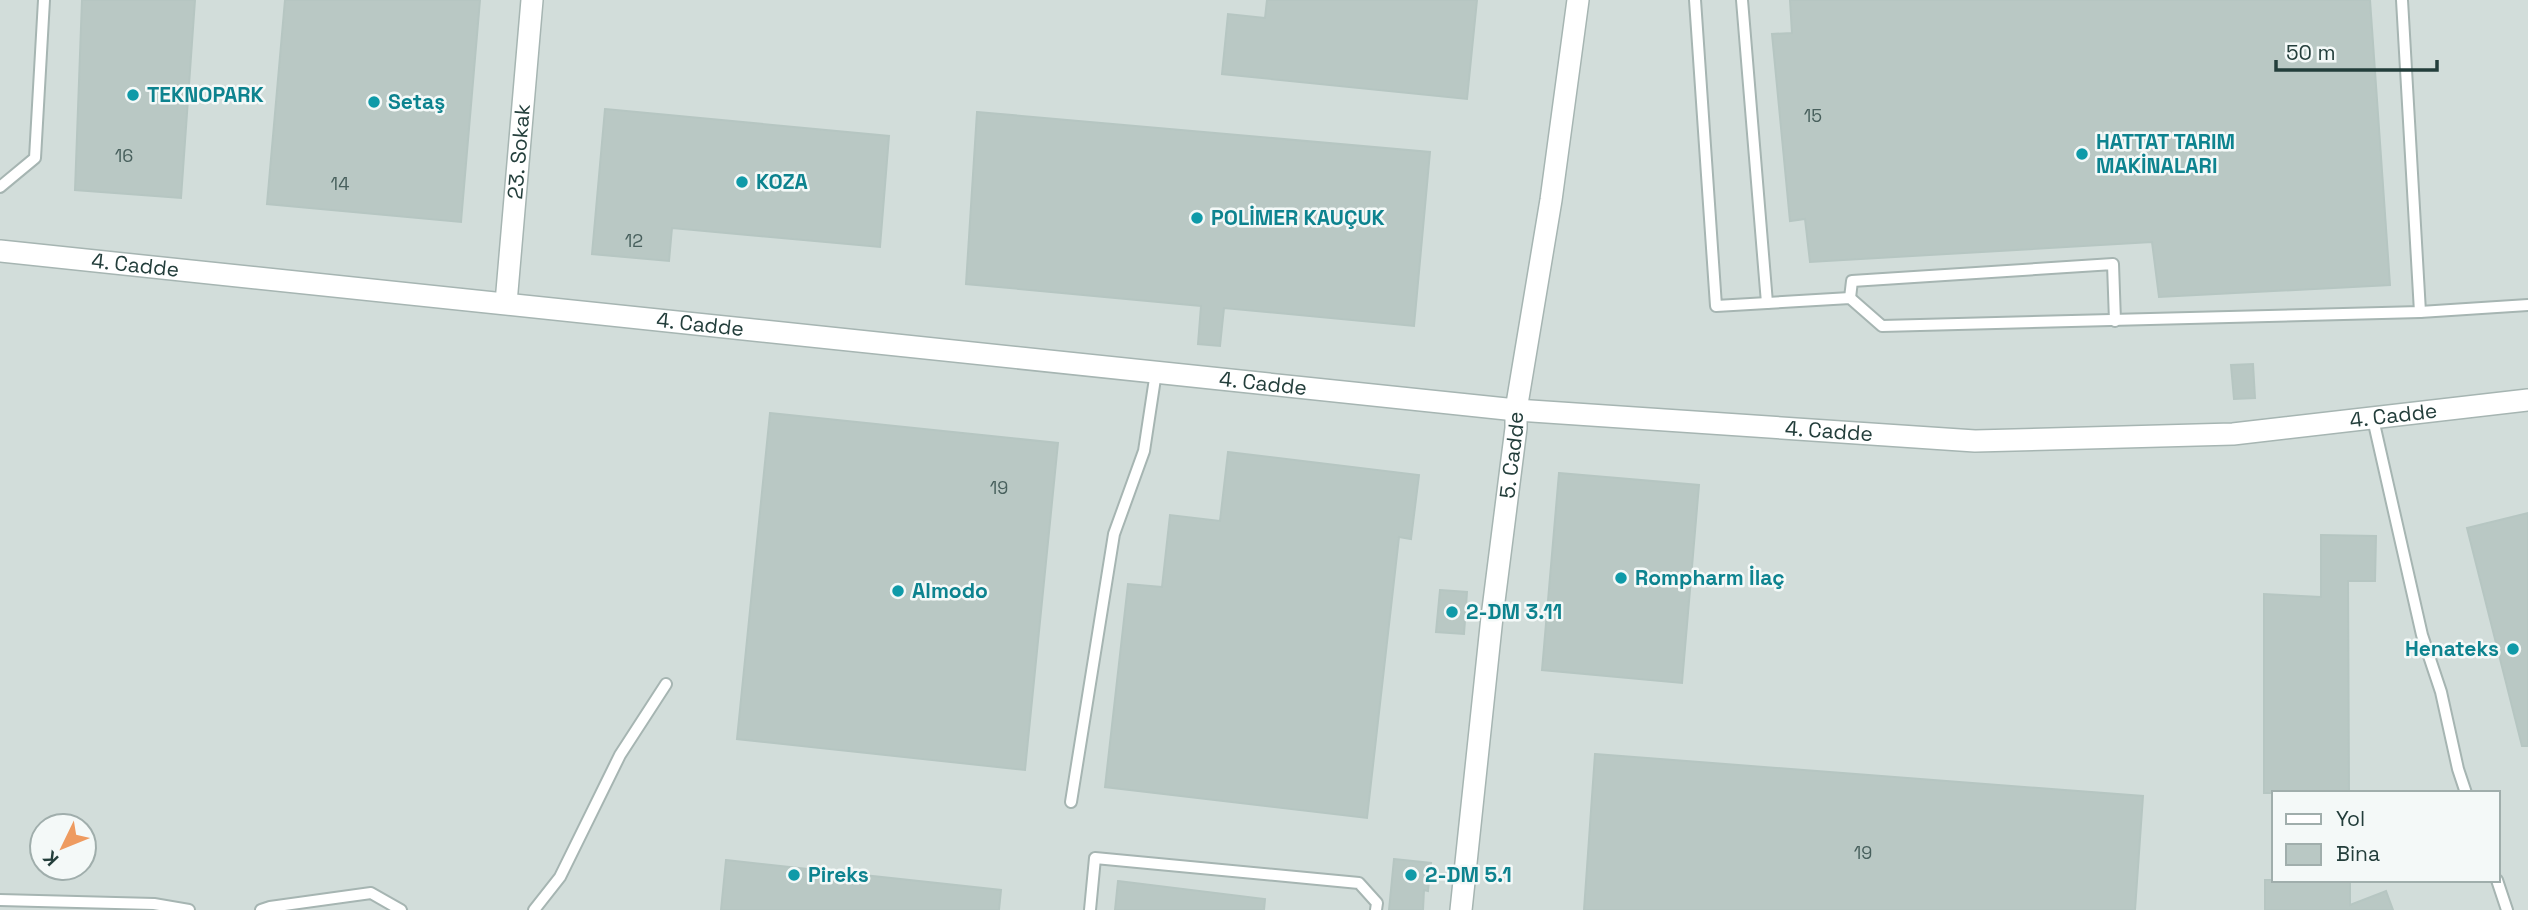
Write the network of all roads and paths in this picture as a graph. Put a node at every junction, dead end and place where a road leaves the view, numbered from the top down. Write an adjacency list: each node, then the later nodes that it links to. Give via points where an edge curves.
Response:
1 (44, 0): 7 (lane, via 35,158)
2 (532, 0): 10 (street, 23. Sokak)
3 (1578, 0): 17 (street, 5. Cadde)
4 (1695, 0): 11 (lane, via 1716,306)
5 (1742, 0): 11 (lane)
6 (2402, 0): 13 (lane)
7 (0, 187)
8 (0, 251): 10 (street, 4. Cadde)
9 (1850, 298): 11 (lane); 14 (lane, via 1882,326); 14 (lane, via 1852,281 2113,264)
10 (506, 303): 15 (street, 4. Cadde)
11 (1767, 303)
12 (2528, 305): 13 (lane)
13 (2420, 312): 14 (lane)
14 (2115, 321)
15 (1156, 372): 17 (street, 4. Cadde); 21 (lane, via 1144,451 1114,534)
16 (2528, 400): 18 (street, 4. Cadde)
17 (1516, 410): 18 (street, 4. Cadde, via 1975,441 2233,434); 30 (street, 5. Cadde)
18 (2373, 419): 20 (lane, via 2422,635)
19 (666, 684): 27 (lane, via 620,755 560,877)
20 (2465, 791)
21 (1071, 803)
22 (2498, 882): 31 (lane)
23 (0, 900): 24 (lane, via 154,904)
24 (189, 910)
25 (261, 910): 26 (lane, via 371,894)
26 (401, 910)
27 (534, 910)
28 (1090, 910): 29 (lane, via 1096,858 1359,883 1377,903)
29 (1376, 910)
30 (1461, 910)
31 (2507, 910)

